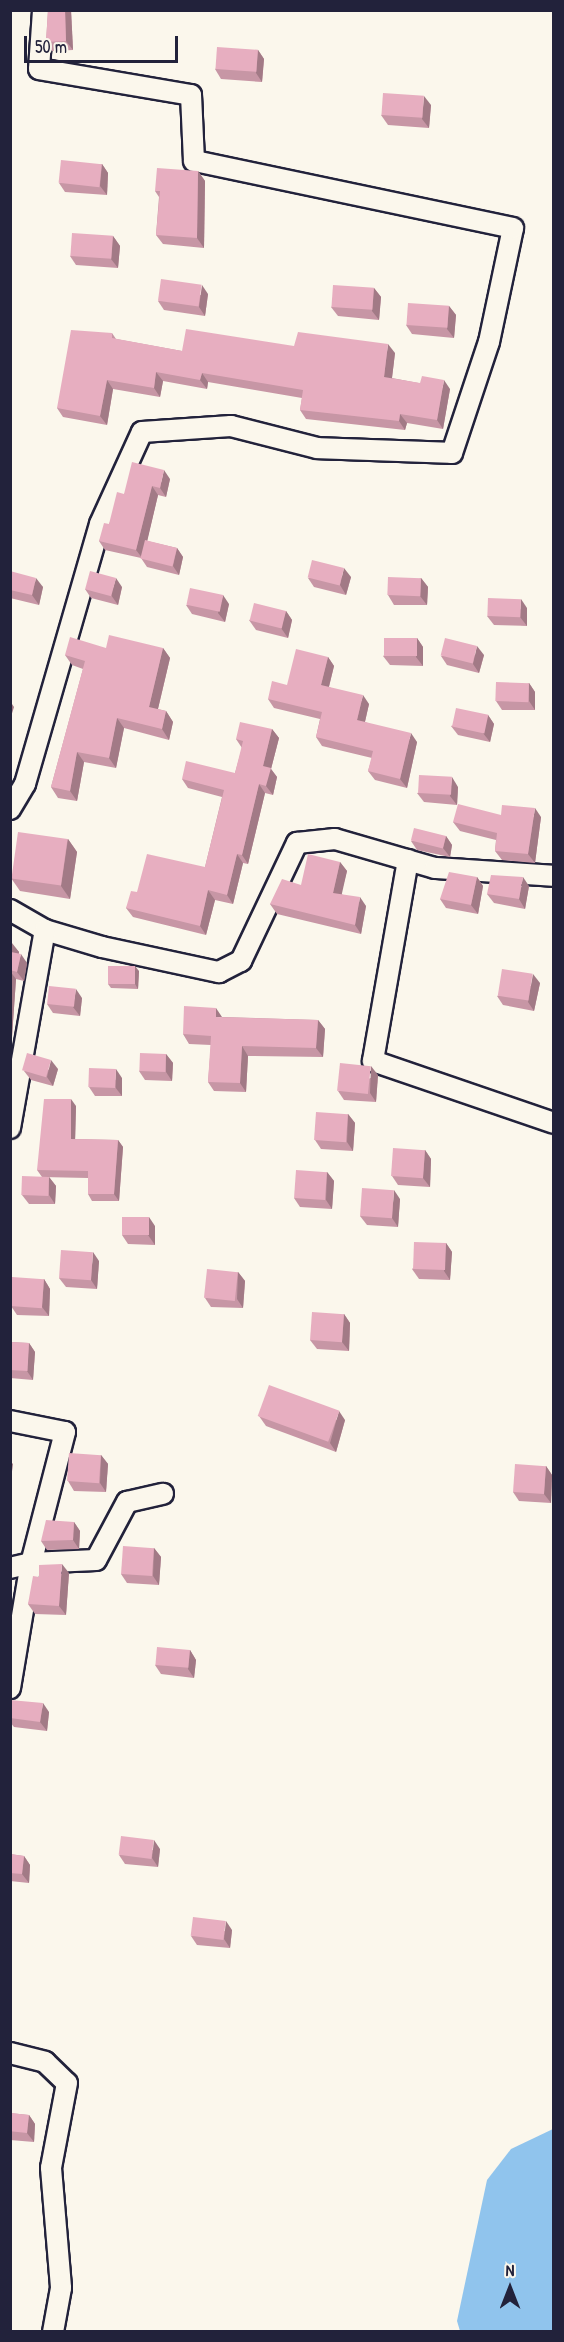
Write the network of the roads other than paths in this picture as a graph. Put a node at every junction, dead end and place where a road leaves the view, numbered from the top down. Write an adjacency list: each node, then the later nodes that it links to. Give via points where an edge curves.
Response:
1 (43, 10): 2 (street, via 39,69 191,95 194,161 513,228 489,342 452,453 317,448 231,426 142,432 100,524 25,783)
2 (10, 809)
3 (408, 860): 4 (street, via 435,868); 6 (street, via 335,839 297,843 241,961 219,972); 7 (street, via 373,1061)
4 (554, 876)
5 (10, 910): 6 (street)
6 (45, 930): 8 (street)
7 (554, 1123)
8 (10, 1128)
9 (10, 1421): 11 (street, via 65,1432)
10 (163, 1494): 11 (street, via 127,1502 96,1560)
11 (31, 1563): 12 (street); 13 (street)
12 (10, 1568)
13 (10, 1688)
14 (10, 2054): 15 (street, via 45,2061 67,2084 51,2168 61,2288)
15 (53, 2331)

